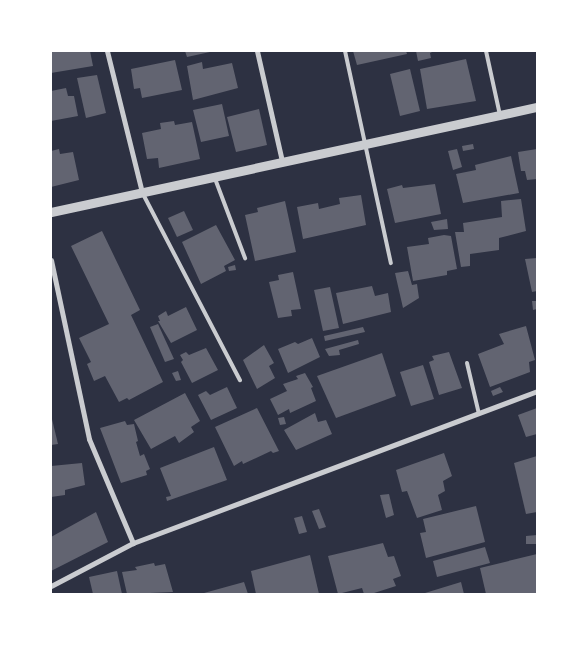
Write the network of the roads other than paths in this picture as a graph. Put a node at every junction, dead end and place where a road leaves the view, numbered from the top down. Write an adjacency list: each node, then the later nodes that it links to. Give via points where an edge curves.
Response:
1 (107, 51): 10 (street)
2 (257, 51): 8 (street)
3 (345, 51): 7 (lane)
4 (486, 51): 6 (lane)
5 (537, 107): 6 (street)
6 (500, 114): 7 (street)
7 (365, 144): 8 (street); 14 (lane)
8 (282, 161): 9 (street)
9 (214, 176): 10 (street); 12 (lane)
10 (142, 192): 11 (street); 16 (lane)
11 (51, 212)
12 (245, 258)
13 (51, 260): 19 (street, via 89,439)
14 (391, 263)
15 (467, 363): 18 (lane)
16 (240, 380)
17 (537, 391): 18 (street)
18 (479, 414): 19 (street)
19 (132, 543): 20 (street)
20 (51, 586)

